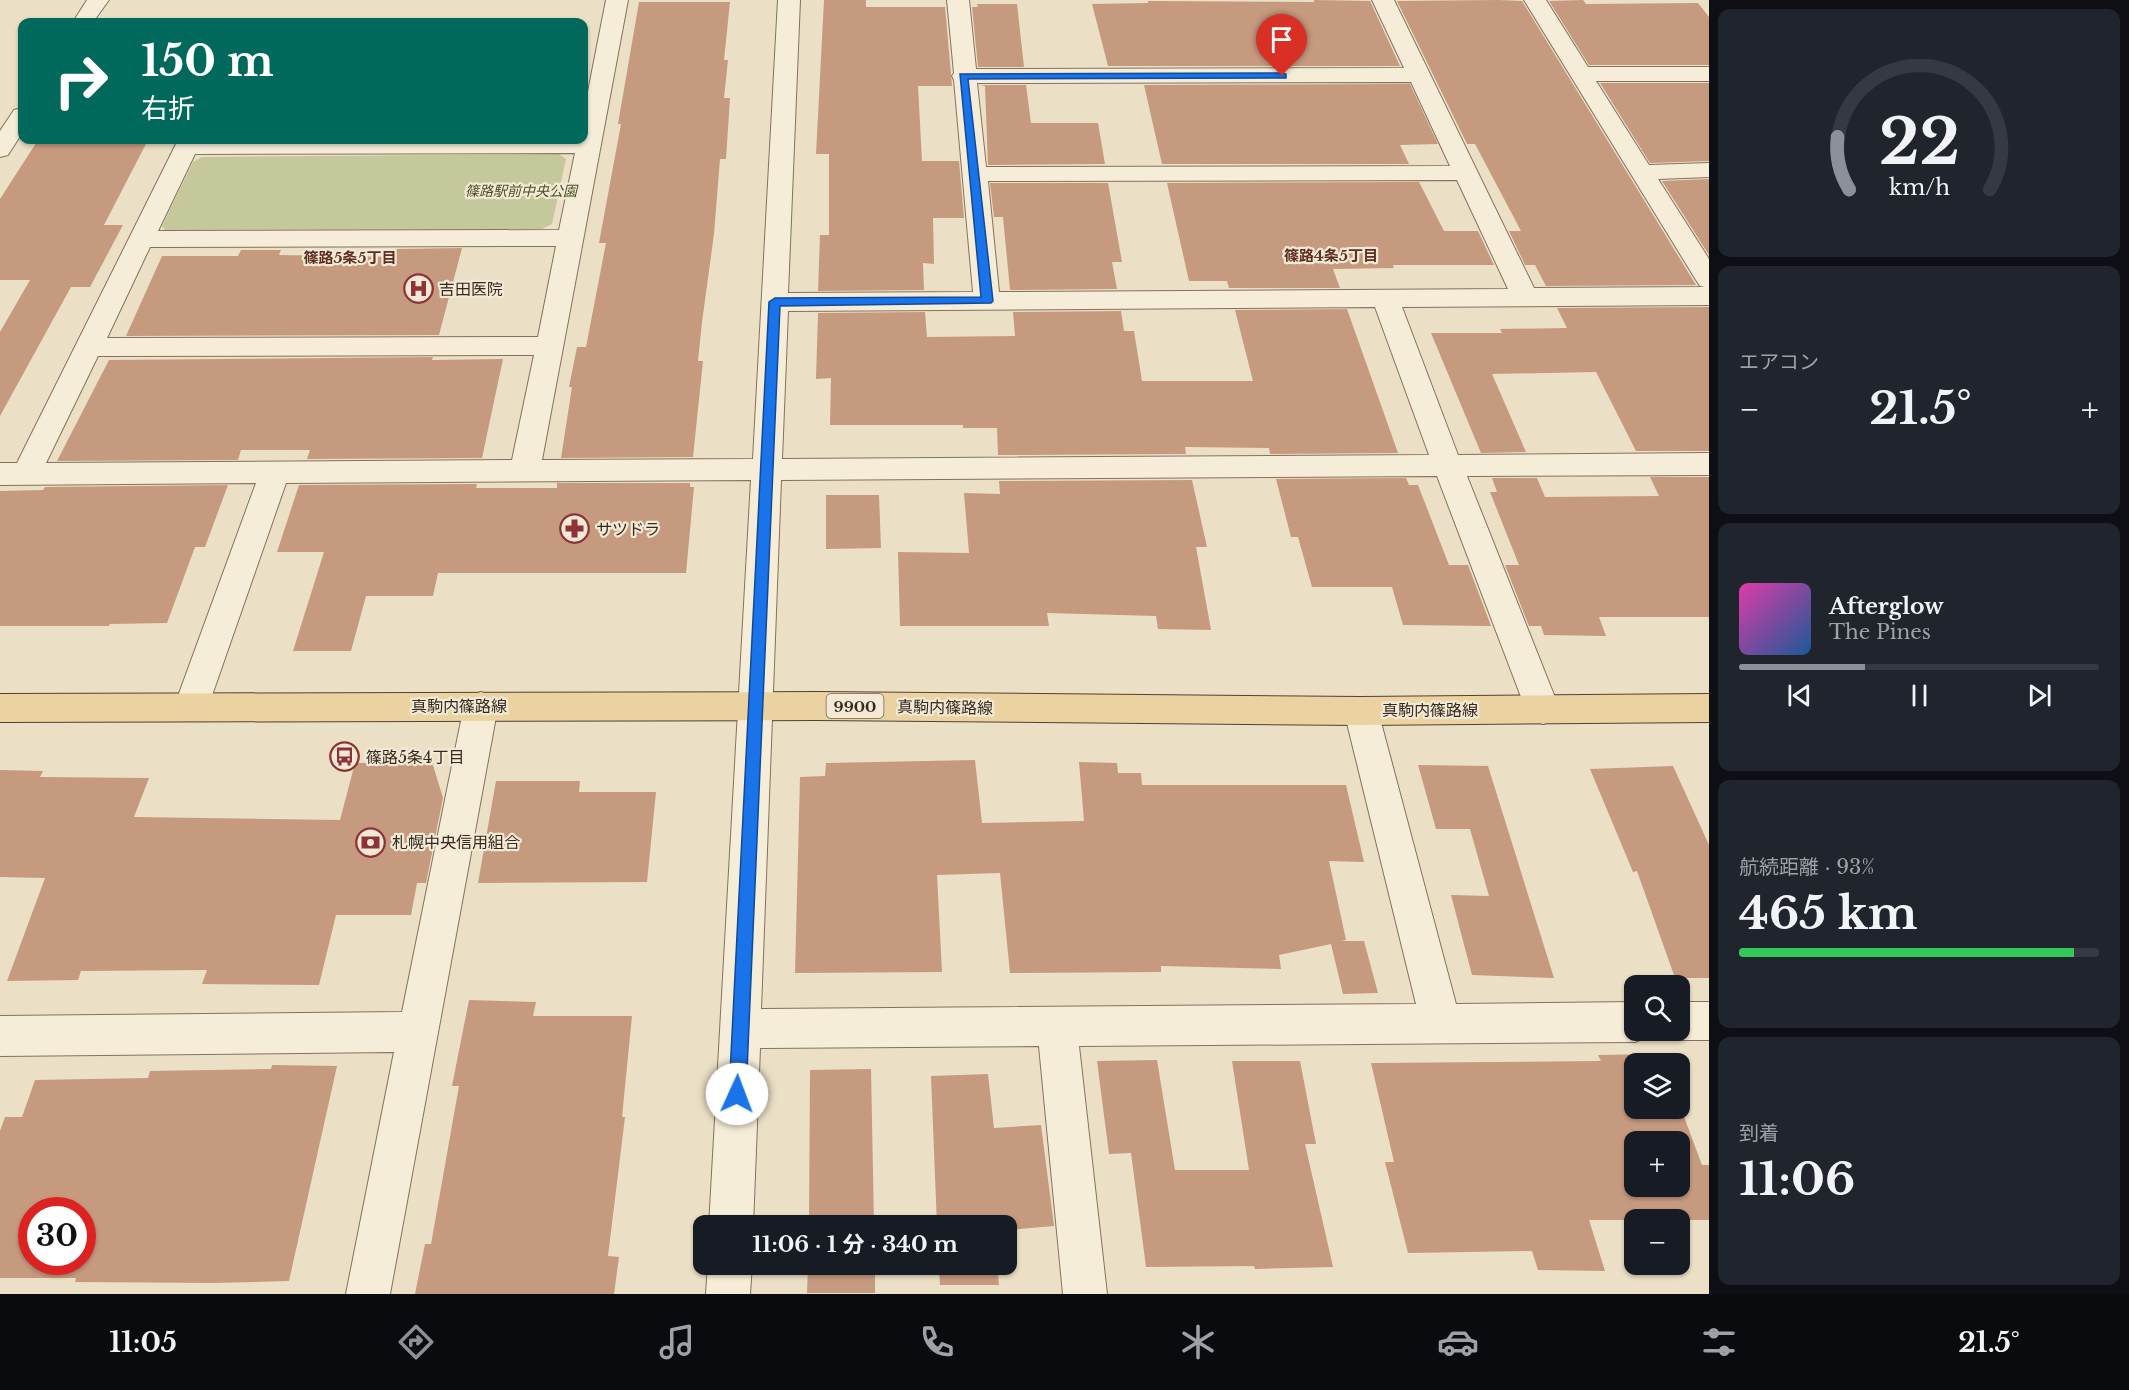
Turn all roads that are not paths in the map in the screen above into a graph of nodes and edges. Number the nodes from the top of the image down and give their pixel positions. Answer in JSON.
{"nodes":[{"id":1,"x":98,"y":0,"type":"edge"},
{"id":2,"x":617,"y":0,"type":"edge"},
{"id":3,"x":789,"y":0,"type":"edge"},
{"id":4,"x":957,"y":0,"type":"edge"},
{"id":5,"x":1383,"y":0,"type":"edge"},
{"id":6,"x":1535,"y":0,"type":"edge"},
{"id":7,"x":86,"y":18,"type":"edge"},
{"id":8,"x":594,"y":63,"type":"edge"},
{"id":9,"x":1581,"y":74,"type":"junction"},
{"id":10,"x":1709,"y":74,"type":"edge"},
{"id":11,"x":1419,"y":75,"type":"junction"},
{"id":12,"x":963,"y":76,"type":"junction"},
{"id":13,"x":18,"y":121,"type":"edge"},
{"id":14,"x":188,"y":144,"type":"edge"},
{"id":15,"x":322,"y":144,"type":"edge"},
{"id":16,"x":589,"y":146,"type":"junction"},
{"id":17,"x":0,"y":150,"type":"edge"},
{"id":18,"x":1709,"y":170,"type":"edge"},
{"id":19,"x":1642,"y":172,"type":"junction"},
{"id":20,"x":1466,"y":173,"type":"junction"},
{"id":21,"x":974,"y":174,"type":"junction"},
{"id":22,"x":571,"y":238,"type":"junction"},
{"id":23,"x":141,"y":239,"type":"junction"},
{"id":24,"x":1709,"y":280,"type":"edge"},
{"id":25,"x":1709,"y":296,"type":"edge"},
{"id":26,"x":1525,"y":297,"type":"junction"},
{"id":27,"x":1386,"y":298,"type":"junction"},
{"id":28,"x":987,"y":301,"type":"junction"},
{"id":29,"x":775,"y":302,"type":"junction"},
{"id":30,"x":550,"y":346,"type":"junction"},
{"id":31,"x":88,"y":347,"type":"junction"},
{"id":32,"x":1709,"y":464,"type":"edge"},
{"id":33,"x":1448,"y":467,"type":"junction"},
{"id":34,"x":767,"y":470,"type":"junction"},
{"id":35,"x":525,"y":471,"type":"junction"},
{"id":36,"x":275,"y":472,"type":"junction"},
{"id":37,"x":13,"y":474,"type":"edge"},
{"id":38,"x":481,"y":706,"type":"junction"},
{"id":39,"x":755,"y":706,"type":"junction"},
{"id":40,"x":191,"y":707,"type":"junction"},
{"id":41,"x":0,"y":708,"type":"edge"},
{"id":42,"x":1709,"y":708,"type":"edge"},
{"id":43,"x":1543,"y":710,"type":"junction"},
{"id":44,"x":1361,"y":711,"type":"junction"},
{"id":45,"x":1690,"y":1021,"type":"edge"},
{"id":46,"x":1709,"y":1021,"type":"edge"},
{"id":47,"x":1624,"y":1022,"type":"edge"},
{"id":48,"x":1441,"y":1023,"type":"junction"},
{"id":49,"x":1058,"y":1026,"type":"junction"},
{"id":50,"x":740,"y":1029,"type":"junction"},
{"id":51,"x":419,"y":1032,"type":"junction"},
{"id":52,"x":0,"y":1036,"type":"edge"},
{"id":53,"x":732,"y":1215,"type":"edge"},
{"id":54,"x":729,"y":1275,"type":"edge"},
{"id":55,"x":368,"y":1294,"type":"edge"},
{"id":56,"x":728,"y":1294,"type":"edge"},
{"id":57,"x":1085,"y":1294,"type":"edge"}],
"edges":[{"from":1,"to":7,"type":"street"},
{"from":2,"to":8,"type":"street"},
{"from":3,"to":29,"type":"street"},
{"from":4,"to":12,"type":"street"},
{"from":5,"to":11,"type":"street"},
{"from":6,"to":9,"type":"street"},
{"from":8,"to":16,"type":"street"},
{"from":9,"to":10,"type":"street"},
{"from":9,"to":19,"type":"street"},
{"from":11,"to":12,"type":"street"},
{"from":11,"to":20,"type":"street"},
{"from":12,"to":21,"type":"street"},
{"from":13,"to":17,"type":"street"},
{"from":14,"to":23,"type":"street"},
{"from":15,"to":16,"type":"street"},
{"from":16,"to":22,"type":"street"},
{"from":18,"to":19,"type":"street"},
{"from":19,"to":24,"type":"street"},
{"from":20,"to":21,"type":"street"},
{"from":20,"to":26,"type":"street"},
{"from":21,"to":28,"type":"street"},
{"from":22,"to":23,"type":"street"},
{"from":22,"to":30,"type":"street"},
{"from":23,"to":31,"type":"street"},
{"from":25,"to":26,"type":"street"},
{"from":26,"to":27,"type":"street"},
{"from":27,"to":28,"type":"street"},
{"from":27,"to":33,"type":"street"},
{"from":28,"to":29,"type":"street"},
{"from":29,"to":34,"type":"street"},
{"from":30,"to":31,"type":"street"},
{"from":30,"to":35,"type":"street"},
{"from":31,"to":37,"type":"street"},
{"from":32,"to":33,"type":"street"},
{"from":33,"to":34,"type":"street"},
{"from":33,"to":43,"type":"street"},
{"from":34,"to":35,"type":"street"},
{"from":34,"to":39,"type":"street"},
{"from":35,"to":36,"type":"street"},
{"from":36,"to":37,"type":"street"},
{"from":36,"to":40,"type":"street"},
{"from":38,"to":39,"type":"main road","name":"真駒内篠路線","number":"9900"},
{"from":38,"to":40,"type":"main road","name":"真駒内篠路線","number":"9900"},
{"from":38,"to":51,"type":"street"},
{"from":39,"to":44,"type":"main road","name":"真駒内篠路線","number":"9900"},
{"from":39,"to":50,"type":"street"},
{"from":40,"to":41,"type":"main road","name":"真駒内篠路線","number":"9900"},
{"from":42,"to":43,"type":"main road","name":"真駒内篠路線","number":"9900"},
{"from":43,"to":44,"type":"main road","name":"真駒内篠路線","number":"9900"},
{"from":44,"to":48,"type":"street"},
{"from":45,"to":46,"type":"street"},
{"from":47,"to":48,"type":"street"},
{"from":48,"to":49,"type":"street"},
{"from":49,"to":50,"type":"street"},
{"from":49,"to":57,"type":"street"},
{"from":50,"to":53,"type":"street"},
{"from":51,"to":52,"type":"street"},
{"from":51,"to":55,"type":"street"},
{"from":54,"to":56,"type":"street"}]}
